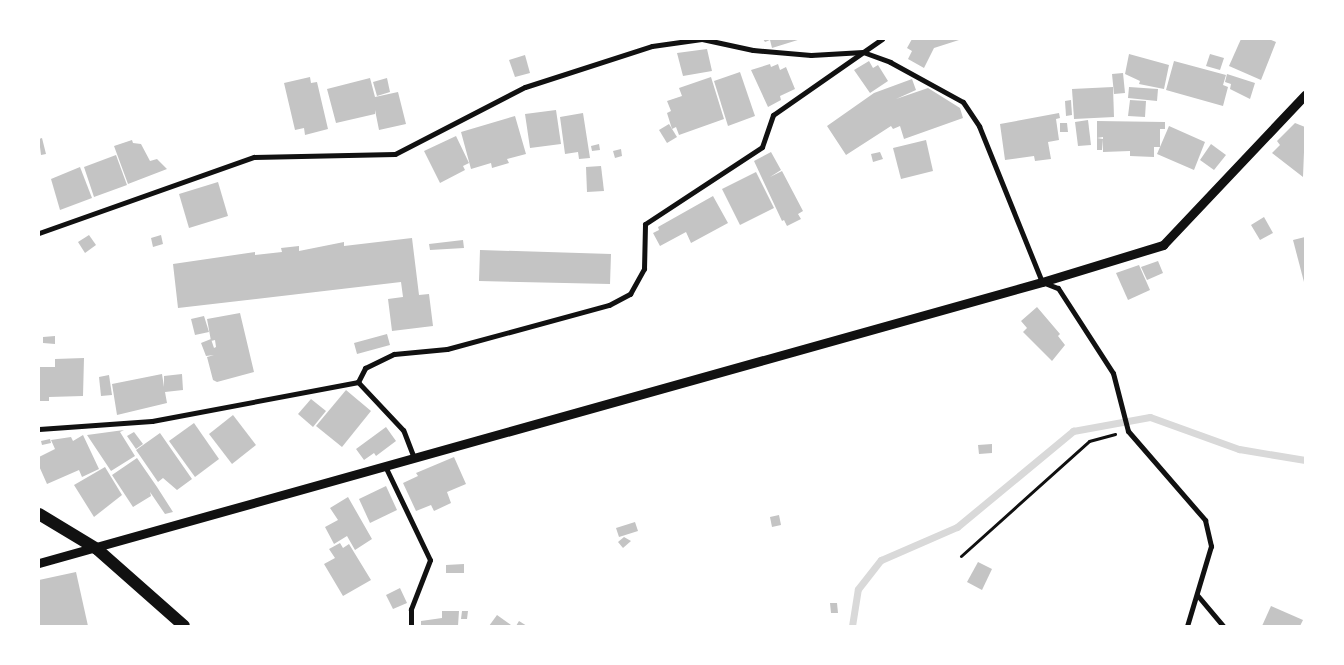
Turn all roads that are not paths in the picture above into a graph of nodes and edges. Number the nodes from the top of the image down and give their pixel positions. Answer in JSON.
{"nodes":[{"id":1,"x":882,"y":39,"type":"edge"},
{"id":2,"x":863,"y":52,"type":"junction"},
{"id":3,"x":1305,"y":95,"type":"edge"},
{"id":4,"x":39,"y":233,"type":"edge"},
{"id":5,"x":1042,"y":282,"type":"junction"},
{"id":6,"x":358,"y":382,"type":"junction"},
{"id":7,"x":39,"y":429,"type":"edge"},
{"id":8,"x":414,"y":458,"type":"junction"},
{"id":9,"x":385,"y":466,"type":"junction"},
{"id":10,"x":39,"y":514,"type":"edge"},
{"id":11,"x":97,"y":549,"type":"junction"},
{"id":12,"x":39,"y":563,"type":"edge"},
{"id":13,"x":1198,"y":596,"type":"junction"},
{"id":14,"x":184,"y":626,"type":"edge"},
{"id":15,"x":411,"y":626,"type":"edge"},
{"id":16,"x":1187,"y":626,"type":"edge"},
{"id":17,"x":1223,"y":626,"type":"edge"}],
"edges":[{"from":1,"to":2,"type":"street"},
{"from":2,"to":4,"type":"street"},
{"from":2,"to":5,"type":"street"},
{"from":2,"to":6,"type":"street"},
{"from":3,"to":5,"type":"street"},
{"from":5,"to":8,"type":"street"},
{"from":5,"to":13,"type":"street"},
{"from":6,"to":7,"type":"street"},
{"from":6,"to":8,"type":"street"},
{"from":8,"to":9,"type":"street"},
{"from":9,"to":11,"type":"street"},
{"from":9,"to":15,"type":"street"},
{"from":10,"to":11,"type":"main road"},
{"from":11,"to":12,"type":"street"},
{"from":11,"to":14,"type":"main road"},
{"from":13,"to":16,"type":"street"},
{"from":13,"to":17,"type":"street"}]}
